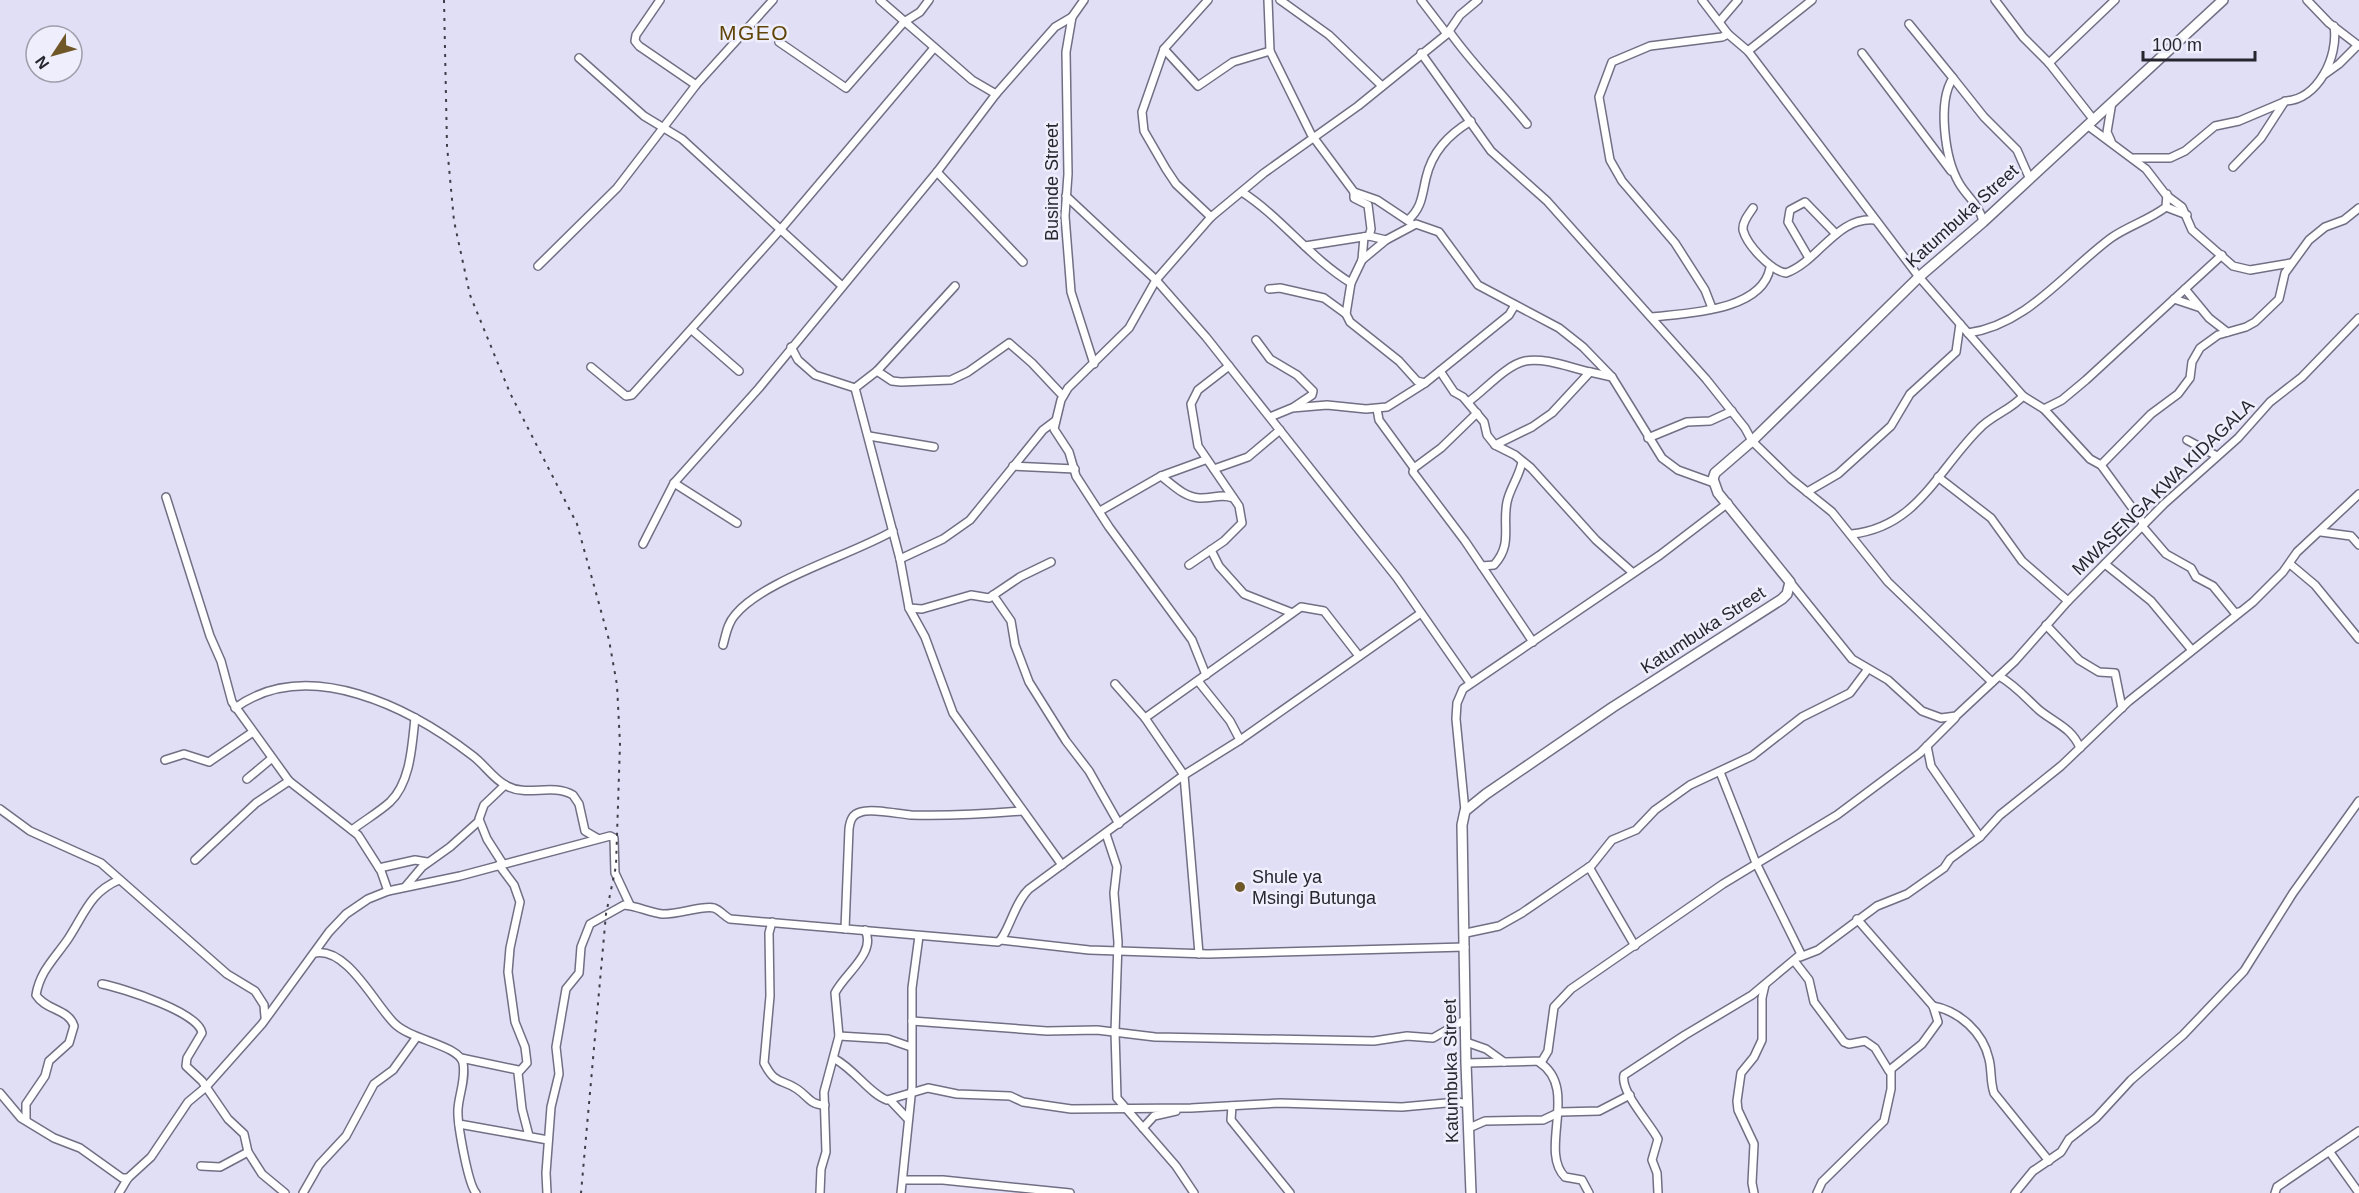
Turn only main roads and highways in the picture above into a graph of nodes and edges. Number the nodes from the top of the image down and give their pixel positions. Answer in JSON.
{"nodes":[{"id":1,"x":2223,"y":0,"type":"edge"},
{"id":2,"x":1471,"y":1193,"type":"edge"}],
"edges":[{"from":1,"to":2,"type":"main road","name":"Katumbuka Street"}]}
